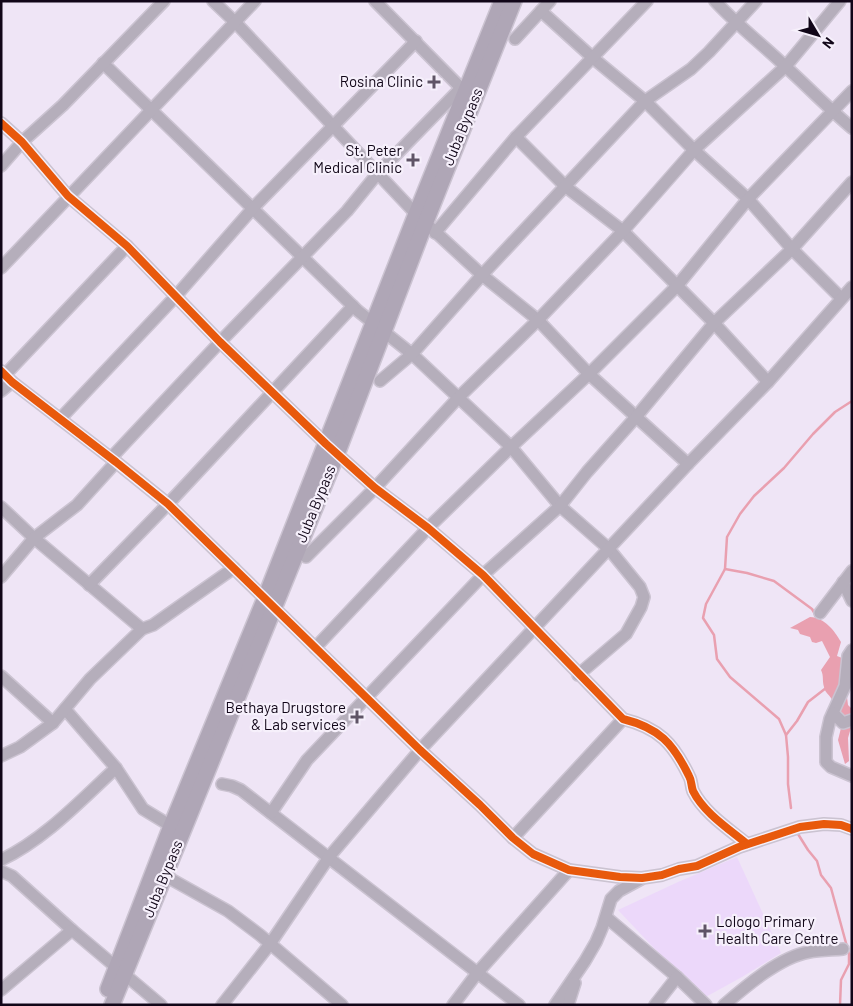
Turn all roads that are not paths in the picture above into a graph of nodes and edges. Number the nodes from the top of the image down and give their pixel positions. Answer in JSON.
{"nodes":[{"id":1,"x":164,"y":1,"type":"edge"},
{"id":2,"x":213,"y":1,"type":"edge"},
{"id":3,"x":255,"y":1,"type":"edge"},
{"id":4,"x":375,"y":1,"type":"edge"},
{"id":5,"x":502,"y":1,"type":"edge"},
{"id":6,"x":514,"y":1,"type":"edge"},
{"id":7,"x":550,"y":1,"type":"edge"},
{"id":8,"x":647,"y":1,"type":"edge"},
{"id":9,"x":714,"y":1,"type":"edge"},
{"id":10,"x":756,"y":1,"type":"edge"},
{"id":11,"x":840,"y":1,"type":"edge"},
{"id":12,"x":541,"y":11,"type":"junction"},
{"id":13,"x":235,"y":22,"type":"junction"},
{"id":14,"x":735,"y":23,"type":"junction"},
{"id":15,"x":515,"y":39,"type":"dead end"},
{"id":16,"x":416,"y":41,"type":"junction"},
{"id":17,"x":592,"y":58,"type":"junction"},
{"id":18,"x":103,"y":63,"type":"junction"},
{"id":19,"x":786,"y":66,"type":"junction"},
{"id":20,"x":464,"y":89,"type":"junction"},
{"id":21,"x":852,"y":91,"type":"edge"},
{"id":22,"x":645,"y":101,"type":"junction"},
{"id":23,"x":151,"y":110,"type":"junction"},
{"id":24,"x":831,"y":111,"type":"junction"},
{"id":25,"x":1,"y":123,"type":"edge"},
{"id":26,"x":333,"y":126,"type":"junction"},
{"id":27,"x":852,"y":128,"type":"edge"},
{"id":28,"x":516,"y":137,"type":"junction"},
{"id":29,"x":22,"y":142,"type":"junction"},
{"id":30,"x":694,"y":150,"type":"junction"},
{"id":31,"x":1,"y":166,"type":"edge"},
{"id":32,"x":378,"y":173,"type":"junction"},
{"id":33,"x":852,"y":182,"type":"edge"},
{"id":34,"x":566,"y":187,"type":"junction"},
{"id":35,"x":68,"y":196,"type":"junction"},
{"id":36,"x":748,"y":199,"type":"junction"},
{"id":37,"x":253,"y":208,"type":"junction"},
{"id":38,"x":425,"y":224,"type":"junction"},
{"id":39,"x":623,"y":231,"type":"junction"},
{"id":40,"x":127,"y":246,"type":"junction"},
{"id":41,"x":792,"y":250,"type":"junction"},
{"id":42,"x":303,"y":258,"type":"junction"},
{"id":43,"x":1,"y":268,"type":"edge"},
{"id":44,"x":482,"y":275,"type":"junction"},
{"id":45,"x":677,"y":286,"type":"junction"},
{"id":46,"x":852,"y":287,"type":"edge"},
{"id":47,"x":176,"y":296,"type":"junction"},
{"id":48,"x":841,"y":298,"type":"junction"},
{"id":49,"x":353,"y":306,"type":"junction"},
{"id":50,"x":538,"y":320,"type":"junction"},
{"id":51,"x":714,"y":324,"type":"junction"},
{"id":52,"x":378,"y":328,"type":"junction"},
{"id":53,"x":220,"y":342,"type":"junction"},
{"id":54,"x":412,"y":354,"type":"junction"},
{"id":55,"x":589,"y":374,"type":"junction"},
{"id":56,"x":6,"y":376,"type":"edge"},
{"id":57,"x":380,"y":381,"type":"dead end"},
{"id":58,"x":768,"y":382,"type":"junction"},
{"id":59,"x":1,"y":391,"type":"edge"},
{"id":60,"x":273,"y":392,"type":"junction"},
{"id":61,"x":458,"y":398,"type":"junction"},
{"id":62,"x":636,"y":417,"type":"junction"},
{"id":63,"x":60,"y":419,"type":"junction"},
{"id":64,"x":511,"y":447,"type":"junction"},
{"id":65,"x":332,"y":449,"type":"junction"},
{"id":66,"x":113,"y":460,"type":"junction"},
{"id":67,"x":688,"y":464,"type":"junction"},
{"id":68,"x":375,"y":488,"type":"junction"},
{"id":69,"x":168,"y":504,"type":"junction"},
{"id":70,"x":560,"y":506,"type":"junction"},
{"id":71,"x":1,"y":507,"type":"edge"},
{"id":72,"x":428,"y":528,"type":"junction"},
{"id":73,"x":34,"y":538,"type":"junction"},
{"id":74,"x":609,"y":549,"type":"junction"},
{"id":75,"x":306,"y":557,"type":"dead end"},
{"id":76,"x":234,"y":568,"type":"junction"},
{"id":77,"x":852,"y":571,"type":"edge"},
{"id":78,"x":483,"y":575,"type":"junction"},
{"id":79,"x":1,"y":577,"type":"edge"},
{"id":80,"x":843,"y":582,"type":"junction"},
{"id":81,"x":89,"y":585,"type":"junction"},
{"id":82,"x":852,"y":600,"type":"edge"},
{"id":83,"x":270,"y":603,"type":"junction"},
{"id":84,"x":820,"y":613,"type":"dead end"},
{"id":85,"x":535,"y":629,"type":"junction"},
{"id":86,"x":142,"y":630,"type":"junction"},
{"id":87,"x":315,"y":648,"type":"junction"},
{"id":88,"x":852,"y":650,"type":"edge"},
{"id":89,"x":578,"y":675,"type":"junction"},
{"id":90,"x":1,"y":676,"type":"edge"},
{"id":91,"x":366,"y":697,"type":"junction"},
{"id":92,"x":65,"y":709,"type":"junction"},
{"id":93,"x":833,"y":714,"type":"junction"},
{"id":94,"x":623,"y":719,"type":"junction"},
{"id":95,"x":852,"y":720,"type":"edge"},
{"id":96,"x":53,"y":723,"type":"junction"},
{"id":97,"x":420,"y":750,"type":"junction"},
{"id":98,"x":1,"y":756,"type":"edge"},
{"id":99,"x":116,"y":768,"type":"junction"},
{"id":100,"x":852,"y":776,"type":"edge"},
{"id":101,"x":222,"y":784,"type":"dead end"},
{"id":102,"x":272,"y":813,"type":"junction"},
{"id":103,"x":170,"y":826,"type":"junction"},
{"id":104,"x":852,"y":829,"type":"edge"},
{"id":105,"x":513,"y":838,"type":"junction"},
{"id":106,"x":747,"y":844,"type":"junction"},
{"id":107,"x":329,"y":857,"type":"junction"},
{"id":108,"x":1,"y":860,"type":"edge"},
{"id":109,"x":569,"y":870,"type":"junction"},
{"id":110,"x":1,"y":871,"type":"edge"},
{"id":111,"x":159,"y":873,"type":"junction"},
{"id":112,"x":642,"y":878,"type":"junction"},
{"id":113,"x":606,"y":917,"type":"junction"},
{"id":114,"x":72,"y":930,"type":"junction"},
{"id":115,"x":270,"y":944,"type":"junction"},
{"id":116,"x":843,"y":949,"type":"dead end"},
{"id":117,"x":121,"y":970,"type":"junction"},
{"id":118,"x":478,"y":972,"type":"junction"},
{"id":119,"x":578,"y":972,"type":"junction"},
{"id":120,"x":677,"y":977,"type":"junction"},
{"id":121,"x":1,"y":990,"type":"edge"},
{"id":122,"x":103,"y":1005,"type":"edge"},
{"id":123,"x":112,"y":1005,"type":"edge"},
{"id":124,"x":161,"y":1005,"type":"edge"},
{"id":125,"x":222,"y":1005,"type":"edge"},
{"id":126,"x":342,"y":1005,"type":"edge"},
{"id":127,"x":453,"y":1005,"type":"edge"},
{"id":128,"x":519,"y":1005,"type":"edge"},
{"id":129,"x":555,"y":1005,"type":"edge"},
{"id":130,"x":568,"y":1005,"type":"edge"},
{"id":131,"x":655,"y":1005,"type":"edge"},
{"id":132,"x":706,"y":1005,"type":"edge"},
{"id":133,"x":724,"y":1005,"type":"edge"}],
"edges":[{"from":1,"to":18,"type":"street"},
{"from":2,"to":13,"type":"street"},
{"from":3,"to":13,"type":"street"},
{"from":4,"to":16,"type":"street"},
{"from":5,"to":20,"type":"main road","name":"Juba Bypass"},
{"from":6,"to":38,"type":"main road","name":"Juba Bypass"},
{"from":7,"to":12,"type":"street"},
{"from":8,"to":17,"type":"street"},
{"from":9,"to":14,"type":"street"},
{"from":10,"to":14,"type":"street"},
{"from":11,"to":19,"type":"street"},
{"from":12,"to":15,"type":"street"},
{"from":12,"to":17,"type":"street"},
{"from":13,"to":23,"type":"street"},
{"from":13,"to":26,"type":"street"},
{"from":14,"to":19,"type":"street"},
{"from":14,"to":22,"type":"street"},
{"from":16,"to":20,"type":"street"},
{"from":16,"to":26,"type":"street"},
{"from":17,"to":22,"type":"street"},
{"from":17,"to":28,"type":"street"},
{"from":18,"to":23,"type":"street"},
{"from":18,"to":29,"type":"street"},
{"from":19,"to":24,"type":"street"},
{"from":19,"to":30,"type":"street"},
{"from":20,"to":32,"type":"street"},
{"from":20,"to":38,"type":"main road","name":"Juba Bypass"},
{"from":21,"to":24,"type":"street"},
{"from":22,"to":30,"type":"street"},
{"from":22,"to":34,"type":"street"},
{"from":23,"to":35,"type":"street"},
{"from":23,"to":37,"type":"street"},
{"from":24,"to":27,"type":"street"},
{"from":24,"to":36,"type":"street"},
{"from":25,"to":29,"type":"street"},
{"from":26,"to":32,"type":"street"},
{"from":26,"to":37,"type":"street"},
{"from":28,"to":34,"type":"street"},
{"from":28,"to":38,"type":"street"},
{"from":29,"to":31,"type":"street"},
{"from":29,"to":35,"type":"street"},
{"from":30,"to":36,"type":"street"},
{"from":30,"to":39,"type":"street"},
{"from":32,"to":38,"type":"street"},
{"from":32,"to":42,"type":"street"},
{"from":33,"to":41,"type":"street"},
{"from":34,"to":39,"type":"street"},
{"from":34,"to":44,"type":"street"},
{"from":35,"to":40,"type":"street"},
{"from":35,"to":43,"type":"street"},
{"from":36,"to":41,"type":"street"},
{"from":36,"to":45,"type":"street"},
{"from":37,"to":42,"type":"street"},
{"from":37,"to":47,"type":"street"},
{"from":38,"to":44,"type":"street"},
{"from":38,"to":52,"type":"main road","name":"Juba Bypass"},
{"from":39,"to":45,"type":"street"},
{"from":39,"to":50,"type":"street"},
{"from":40,"to":47,"type":"street"},
{"from":40,"to":56,"type":"street"},
{"from":41,"to":48,"type":"street"},
{"from":41,"to":51,"type":"street"},
{"from":42,"to":49,"type":"street"},
{"from":42,"to":53,"type":"street"},
{"from":44,"to":50,"type":"street"},
{"from":44,"to":54,"type":"street"},
{"from":45,"to":51,"type":"street"},
{"from":45,"to":55,"type":"street"},
{"from":46,"to":48,"type":"street"},
{"from":47,"to":53,"type":"street"},
{"from":47,"to":63,"type":"street"},
{"from":48,"to":58,"type":"street"},
{"from":49,"to":52,"type":"street"},
{"from":49,"to":60,"type":"street"},
{"from":50,"to":55,"type":"street"},
{"from":50,"to":61,"type":"street"},
{"from":51,"to":58,"type":"street"},
{"from":51,"to":62,"type":"street"},
{"from":52,"to":54,"type":"street"},
{"from":52,"to":65,"type":"main road","name":"Juba Bypass"},
{"from":53,"to":60,"type":"street"},
{"from":53,"to":66,"type":"street"},
{"from":54,"to":57,"type":"street"},
{"from":54,"to":61,"type":"street"},
{"from":55,"to":62,"type":"street"},
{"from":55,"to":64,"type":"street"},
{"from":56,"to":59,"type":"street"},
{"from":56,"to":63,"type":"street"},
{"from":58,"to":67,"type":"street"},
{"from":60,"to":65,"type":"street"},
{"from":60,"to":69,"type":"street"},
{"from":61,"to":64,"type":"street"},
{"from":61,"to":68,"type":"street"},
{"from":62,"to":67,"type":"street"},
{"from":62,"to":70,"type":"street"},
{"from":63,"to":66,"type":"street"},
{"from":64,"to":70,"type":"street"},
{"from":64,"to":72,"type":"street"},
{"from":65,"to":68,"type":"street"},
{"from":65,"to":83,"type":"main road","name":"Juba Bypass"},
{"from":66,"to":69,"type":"street"},
{"from":66,"to":73,"type":"street"},
{"from":67,"to":74,"type":"street"},
{"from":68,"to":72,"type":"street"},
{"from":68,"to":75,"type":"street"},
{"from":69,"to":76,"type":"street"},
{"from":69,"to":81,"type":"street"},
{"from":70,"to":74,"type":"street"},
{"from":70,"to":78,"type":"street"},
{"from":71,"to":73,"type":"street"},
{"from":72,"to":78,"type":"street"},
{"from":72,"to":87,"type":"street"},
{"from":73,"to":79,"type":"street"},
{"from":73,"to":81,"type":"street"},
{"from":74,"to":85,"type":"street"},
{"from":74,"to":89,"type":"street"},
{"from":76,"to":83,"type":"street"},
{"from":76,"to":86,"type":"street"},
{"from":77,"to":80,"type":"street"},
{"from":78,"to":85,"type":"street"},
{"from":78,"to":91,"type":"street"},
{"from":80,"to":82,"type":"street"},
{"from":80,"to":84,"type":"street"},
{"from":81,"to":86,"type":"street"},
{"from":83,"to":87,"type":"street"},
{"from":83,"to":103,"type":"main road","name":"Juba Bypass"},
{"from":83,"to":111,"type":"main road","name":"Juba Bypass"},
{"from":85,"to":89,"type":"street"},
{"from":85,"to":97,"type":"street"},
{"from":86,"to":92,"type":"street"},
{"from":87,"to":91,"type":"street"},
{"from":88,"to":93,"type":"street"},
{"from":89,"to":94,"type":"street"},
{"from":90,"to":96,"type":"street"},
{"from":91,"to":97,"type":"street"},
{"from":91,"to":102,"type":"street"},
{"from":92,"to":96,"type":"street"},
{"from":92,"to":99,"type":"street"},
{"from":93,"to":95,"type":"street"},
{"from":93,"to":100,"type":"street"},
{"from":94,"to":105,"type":"street"},
{"from":94,"to":106,"type":"street"},
{"from":96,"to":98,"type":"street"},
{"from":97,"to":105,"type":"street"},
{"from":97,"to":107,"type":"street"},
{"from":99,"to":103,"type":"street"},
{"from":99,"to":108,"type":"street"},
{"from":101,"to":102,"type":"street"},
{"from":102,"to":107,"type":"street"},
{"from":103,"to":111,"type":"main road","name":"Juba Bypass"},
{"from":104,"to":106,"type":"street"},
{"from":105,"to":109,"type":"street"},
{"from":106,"to":112,"type":"street"},
{"from":107,"to":115,"type":"street"},
{"from":107,"to":118,"type":"street"},
{"from":109,"to":112,"type":"street"},
{"from":109,"to":118,"type":"street"},
{"from":110,"to":114,"type":"street"},
{"from":111,"to":115,"type":"street"},
{"from":111,"to":117,"type":"main road","name":"Juba Bypass"},
{"from":112,"to":113,"type":"street"},
{"from":113,"to":119,"type":"street"},
{"from":113,"to":120,"type":"street"},
{"from":114,"to":117,"type":"street"},
{"from":114,"to":121,"type":"street"},
{"from":115,"to":125,"type":"street"},
{"from":115,"to":126,"type":"street"},
{"from":116,"to":133,"type":"street"},
{"from":117,"to":122,"type":"main road","name":"Juba Bypass"},
{"from":117,"to":123,"type":"main road","name":"Juba Bypass"},
{"from":117,"to":124,"type":"street"},
{"from":118,"to":127,"type":"street"},
{"from":118,"to":128,"type":"street"},
{"from":119,"to":129,"type":"street"},
{"from":119,"to":130,"type":"street"},
{"from":120,"to":131,"type":"street"},
{"from":120,"to":132,"type":"street"}]}
